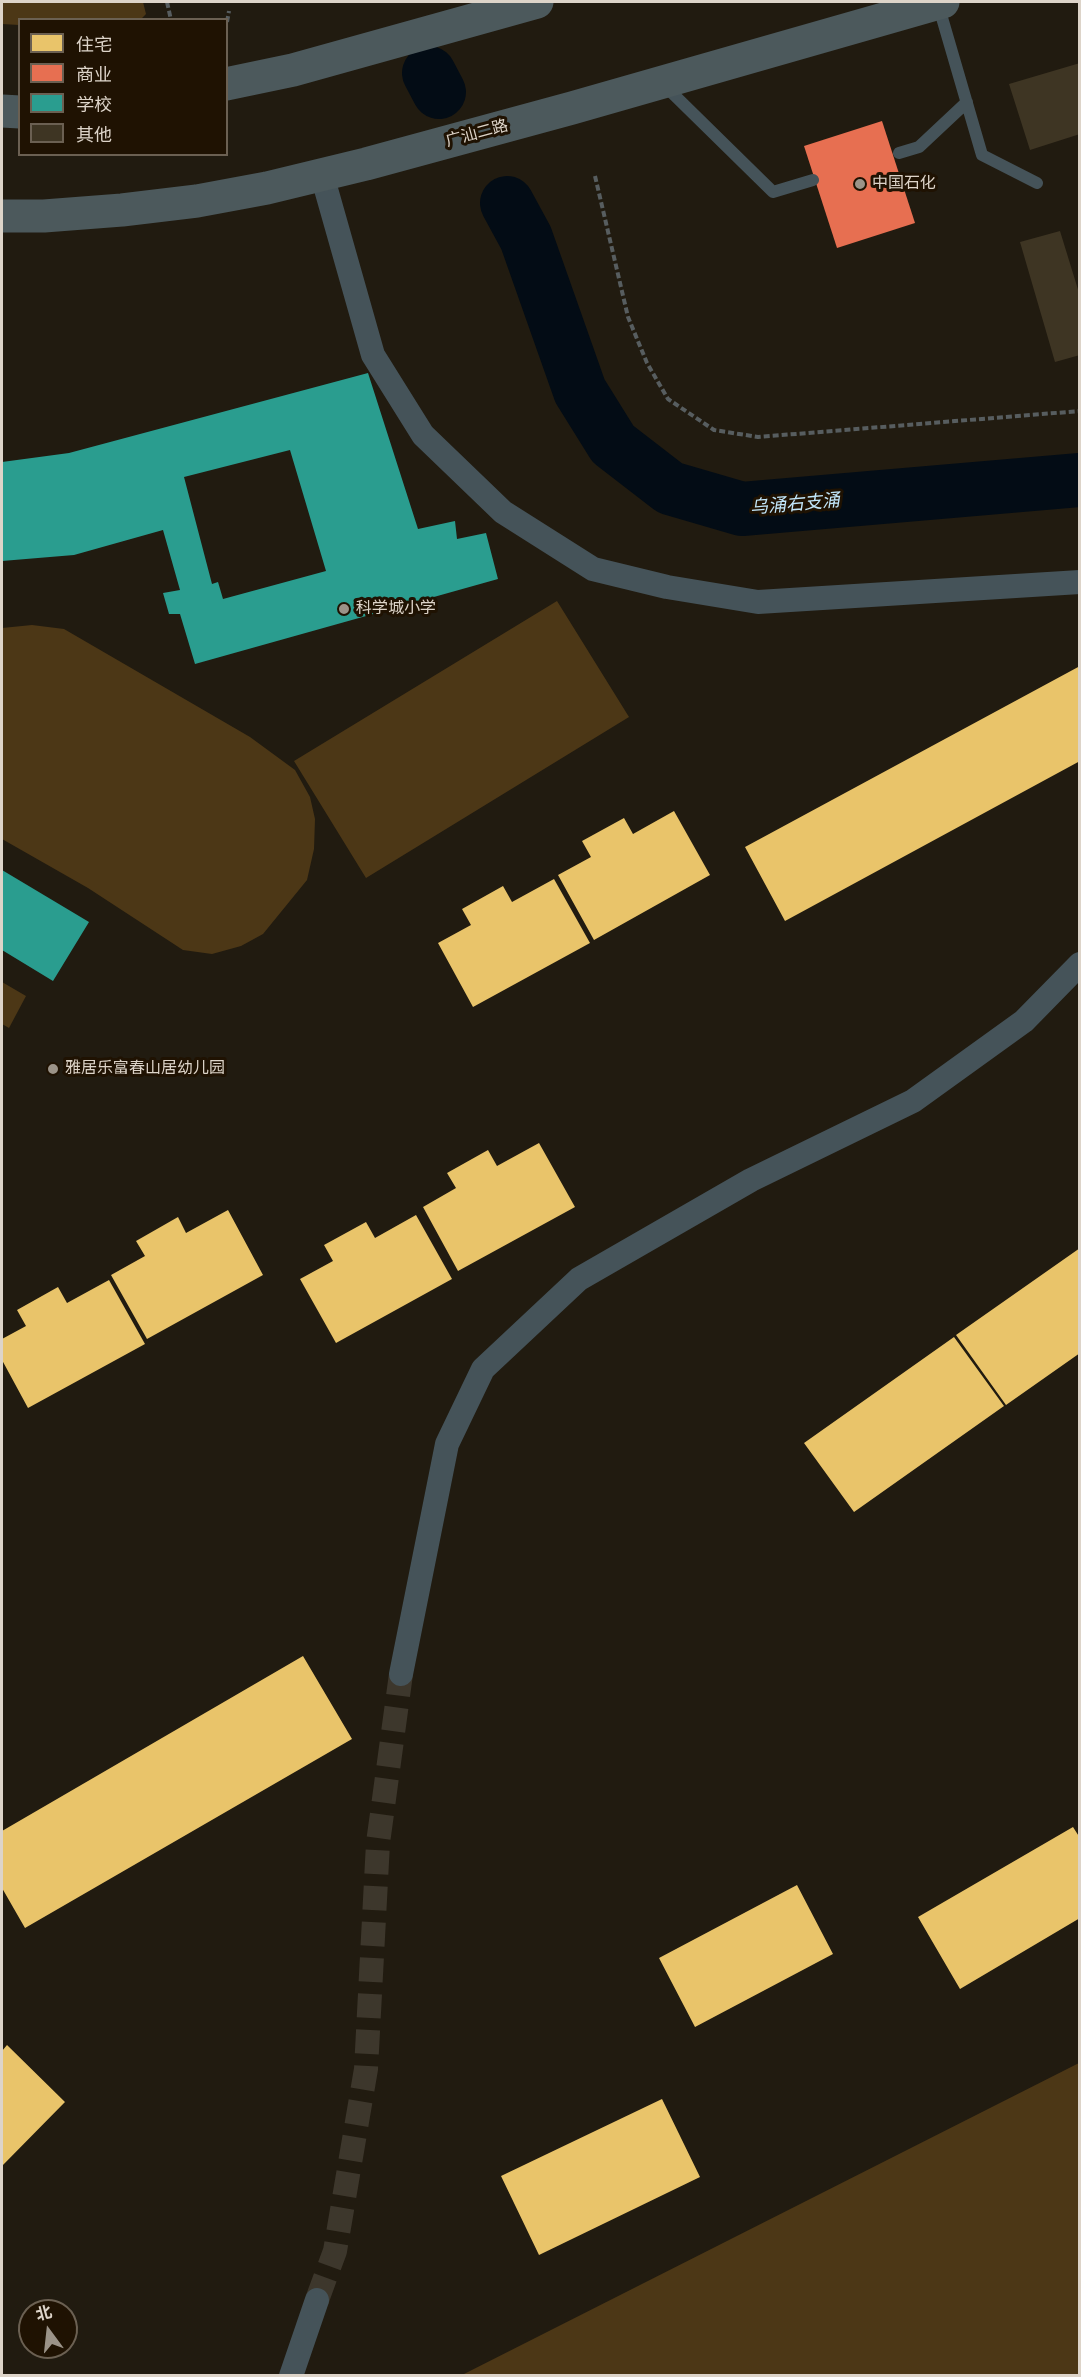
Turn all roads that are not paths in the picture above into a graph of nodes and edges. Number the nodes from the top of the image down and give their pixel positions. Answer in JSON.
{"nodes":[{"id":1,"x":941,"y":2,"type":"edge"},
{"id":2,"x":522,"y":6,"type":"edge"},
{"id":3,"x":661,"y":82,"type":"junction"},
{"id":4,"x":228,"y":84,"type":"edge"},
{"id":5,"x":967,"y":102,"type":"junction"},
{"id":6,"x":2,"y":111,"type":"edge"},
{"id":7,"x":18,"y":112,"type":"edge"},
{"id":8,"x":899,"y":153,"type":"dead end"},
{"id":9,"x":322,"y":175,"type":"junction"},
{"id":10,"x":813,"y":180,"type":"dead end"},
{"id":11,"x":1037,"y":183,"type":"dead end"},
{"id":12,"x":2,"y":216,"type":"edge"},
{"id":13,"x":1080,"y":582,"type":"edge"},
{"id":14,"x":1080,"y":964,"type":"edge"},
{"id":15,"x":401,"y":1674,"type":"tunnel mouth"},
{"id":16,"x":317,"y":2300,"type":"tunnel mouth"},
{"id":17,"x":291,"y":2376,"type":"edge"}],
"edges":[{"from":1,"to":3,"type":"highway","name":"广汕二路"},
{"from":1,"to":5,"type":"lane"},
{"from":2,"to":4,"type":"highway"},
{"from":3,"to":9,"type":"highway","name":"广汕二路"},
{"from":3,"to":10,"type":"lane"},
{"from":5,"to":8,"type":"lane"},
{"from":5,"to":11,"type":"lane"},
{"from":6,"to":7,"type":"highway"},
{"from":9,"to":12,"type":"highway","name":"广汕二路"},
{"from":9,"to":13,"type":"street"},
{"from":14,"to":15,"type":"street"},
{"from":16,"to":17,"type":"street"}]}
